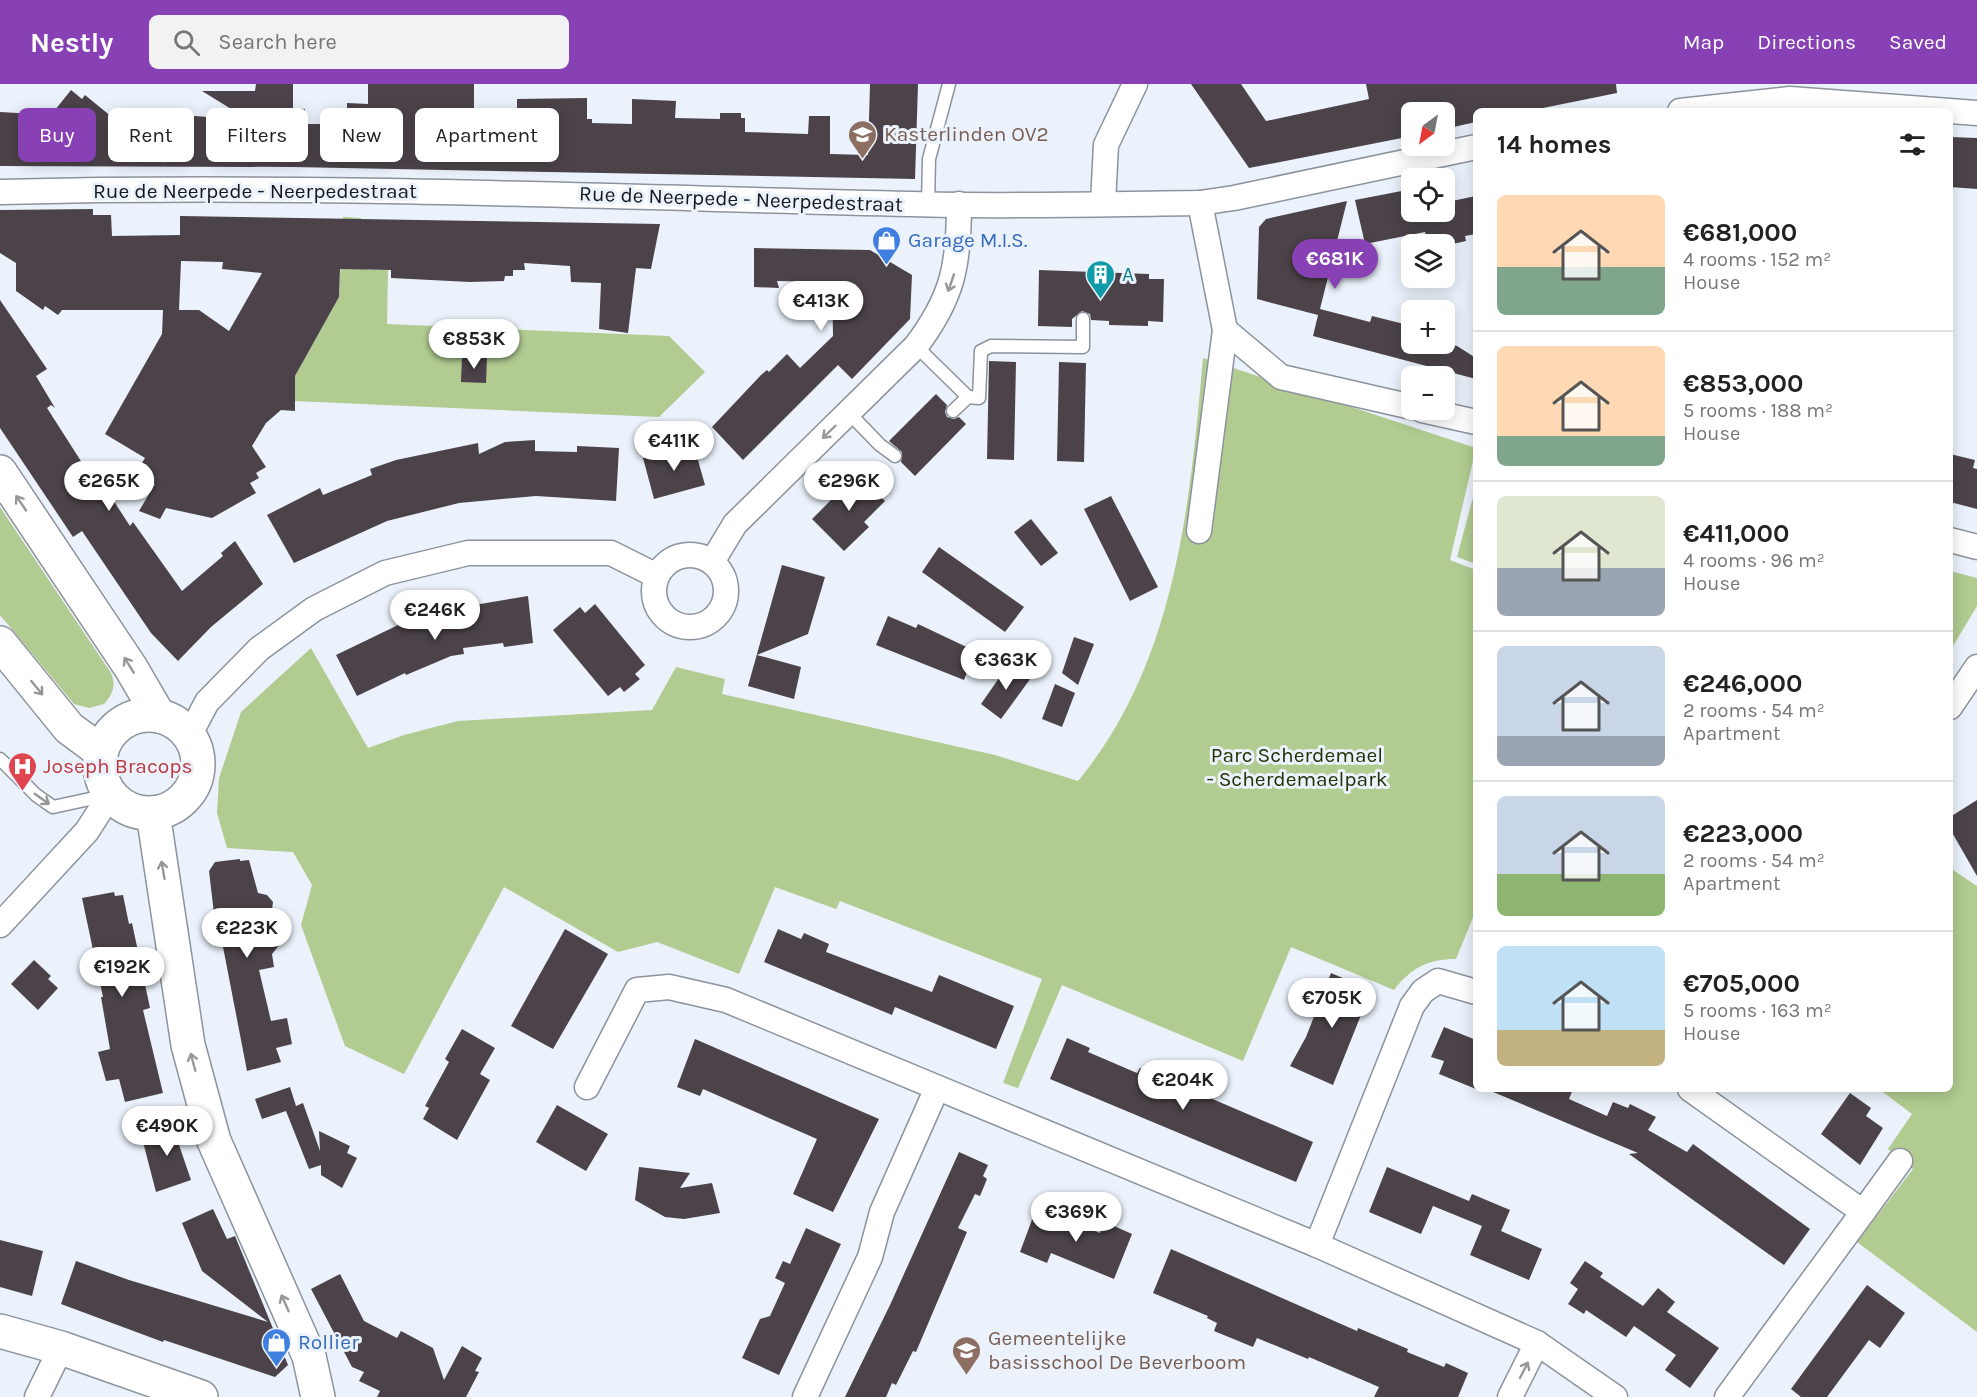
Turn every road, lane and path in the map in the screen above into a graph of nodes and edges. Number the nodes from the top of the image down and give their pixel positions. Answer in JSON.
{"nodes":[{"id":1,"x":949,"y":84,"type":"edge"},
{"id":2,"x":1136,"y":84,"type":"edge"},
{"id":3,"x":1788,"y":92,"type":"edge"},
{"id":4,"x":1697,"y":108,"type":"edge"},
{"id":5,"x":1939,"y":108,"type":"edge"},
{"id":6,"x":1953,"y":109,"type":"edge"},
{"id":7,"x":1977,"y":112,"type":"edge"},
{"id":8,"x":1473,"y":148,"type":"edge"},
{"id":9,"x":0,"y":192,"type":"edge"},
{"id":10,"x":1200,"y":203,"type":"junction"},
{"id":11,"x":928,"y":204,"type":"junction"},
{"id":12,"x":958,"y":204,"type":"junction"},
{"id":13,"x":1103,"y":204,"type":"junction"},
{"id":14,"x":1083,"y":320,"type":"dead end"},
{"id":15,"x":1225,"y":330,"type":"junction"},
{"id":16,"x":916,"y":346,"type":"junction"},
{"id":17,"x":968,"y":397,"type":"junction"},
{"id":18,"x":1401,"y":404,"type":"edge"},
{"id":19,"x":953,"y":411,"type":"dead end"},
{"id":20,"x":849,"y":413,"type":"junction"},
{"id":21,"x":1455,"y":417,"type":"edge"},
{"id":22,"x":1473,"y":421,"type":"edge"},
{"id":23,"x":895,"y":456,"type":"dead end"},
{"id":24,"x":0,"y":472,"type":"edge"},
{"id":25,"x":1199,"y":531,"type":"dead end"},
{"id":26,"x":1953,"y":541,"type":"edge"},
{"id":27,"x":1977,"y":547,"type":"edge"},
{"id":28,"x":712,"y":562,"type":"junction"},
{"id":29,"x":657,"y":576,"type":"junction"},
{"id":30,"x":0,"y":643,"type":"edge"},
{"id":31,"x":1977,"y":667,"type":"edge"},
{"id":32,"x":1953,"y":703,"type":"edge"},
{"id":33,"x":159,"y":716,"type":"junction"},
{"id":34,"x":189,"y":736,"type":"junction"},
{"id":35,"x":100,"y":752,"type":"junction"},
{"id":36,"x":0,"y":759,"type":"edge"},
{"id":37,"x":110,"y":795,"type":"junction"},
{"id":38,"x":153,"y":813,"type":"junction"},
{"id":39,"x":0,"y":925,"type":"edge"},
{"id":40,"x":1473,"y":991,"type":"edge"},
{"id":41,"x":587,"y":1087,"type":"dead end"},
{"id":42,"x":937,"y":1088,"type":"junction"},
{"id":43,"x":1694,"y":1092,"type":"edge"},
{"id":44,"x":1900,"y":1161,"type":"dead end"},
{"id":45,"x":1863,"y":1212,"type":"junction"},
{"id":46,"x":1317,"y":1245,"type":"junction"},
{"id":47,"x":0,"y":1331,"type":"edge"},
{"id":48,"x":1537,"y":1343,"type":"junction"},
{"id":49,"x":62,"y":1348,"type":"junction"},
{"id":50,"x":37,"y":1397,"type":"edge"},
{"id":51,"x":201,"y":1397,"type":"edge"},
{"id":52,"x":318,"y":1397,"type":"edge"},
{"id":53,"x":805,"y":1397,"type":"edge"},
{"id":54,"x":1510,"y":1397,"type":"edge"},
{"id":55,"x":1616,"y":1397,"type":"edge"},
{"id":56,"x":1727,"y":1397,"type":"edge"}],
"edges":[{"from":1,"to":11,"type":"lane"},
{"from":2,"to":13,"type":"street"},
{"from":3,"to":4,"type":"street"},
{"from":3,"to":5,"type":"street"},
{"from":6,"to":7,"type":"street"},
{"from":8,"to":10,"type":"street","name":"Rue de Neerpede - Neerpedestraat"},
{"from":9,"to":11,"type":"street","name":"Rue de Neerpede - Neerpedestraat"},
{"from":10,"to":13,"type":"street","name":"Rue de Neerpede - Neerpedestraat"},
{"from":10,"to":15,"type":"street"},
{"from":11,"to":12,"type":"street","name":"Rue de Neerpede - Neerpedestraat"},
{"from":12,"to":13,"type":"street","name":"Rue de Neerpede - Neerpedestraat"},
{"from":12,"to":16,"type":"street","one_way":true},
{"from":14,"to":17,"type":"lane"},
{"from":15,"to":18,"type":"street"},
{"from":15,"to":25,"type":"street"},
{"from":16,"to":17,"type":"lane"},
{"from":16,"to":20,"type":"street"},
{"from":17,"to":19,"type":"lane"},
{"from":20,"to":23,"type":"lane"},
{"from":20,"to":28,"type":"street","one_way":true},
{"from":21,"to":22,"type":"street"},
{"from":33,"to":24,"type":"street","one_way":true},
{"from":26,"to":27,"type":"street"},
{"from":28,"to":29,"type":"street"},
{"from":28,"to":29,"type":"street"},
{"from":29,"to":34,"type":"street"},
{"from":30,"to":35,"type":"street","one_way":true},
{"from":31,"to":32,"type":"street"},
{"from":33,"to":34,"type":"street"},
{"from":33,"to":35,"type":"street"},
{"from":34,"to":38,"type":"street"},
{"from":35,"to":37,"type":"street"},
{"from":36,"to":37,"type":"lane","one_way":true},
{"from":37,"to":38,"type":"street"},
{"from":37,"to":39,"type":"street"},
{"from":52,"to":38,"type":"street","one_way":true},
{"from":40,"to":46,"type":"street"},
{"from":41,"to":42,"type":"street"},
{"from":42,"to":46,"type":"street"},
{"from":42,"to":53,"type":"street"},
{"from":43,"to":45,"type":"street"},
{"from":44,"to":45,"type":"street"},
{"from":45,"to":56,"type":"street"},
{"from":46,"to":48,"type":"street"},
{"from":47,"to":49,"type":"street"},
{"from":54,"to":48,"type":"street","one_way":true},
{"from":48,"to":55,"type":"street"},
{"from":49,"to":50,"type":"street"},
{"from":49,"to":51,"type":"street"}]}
